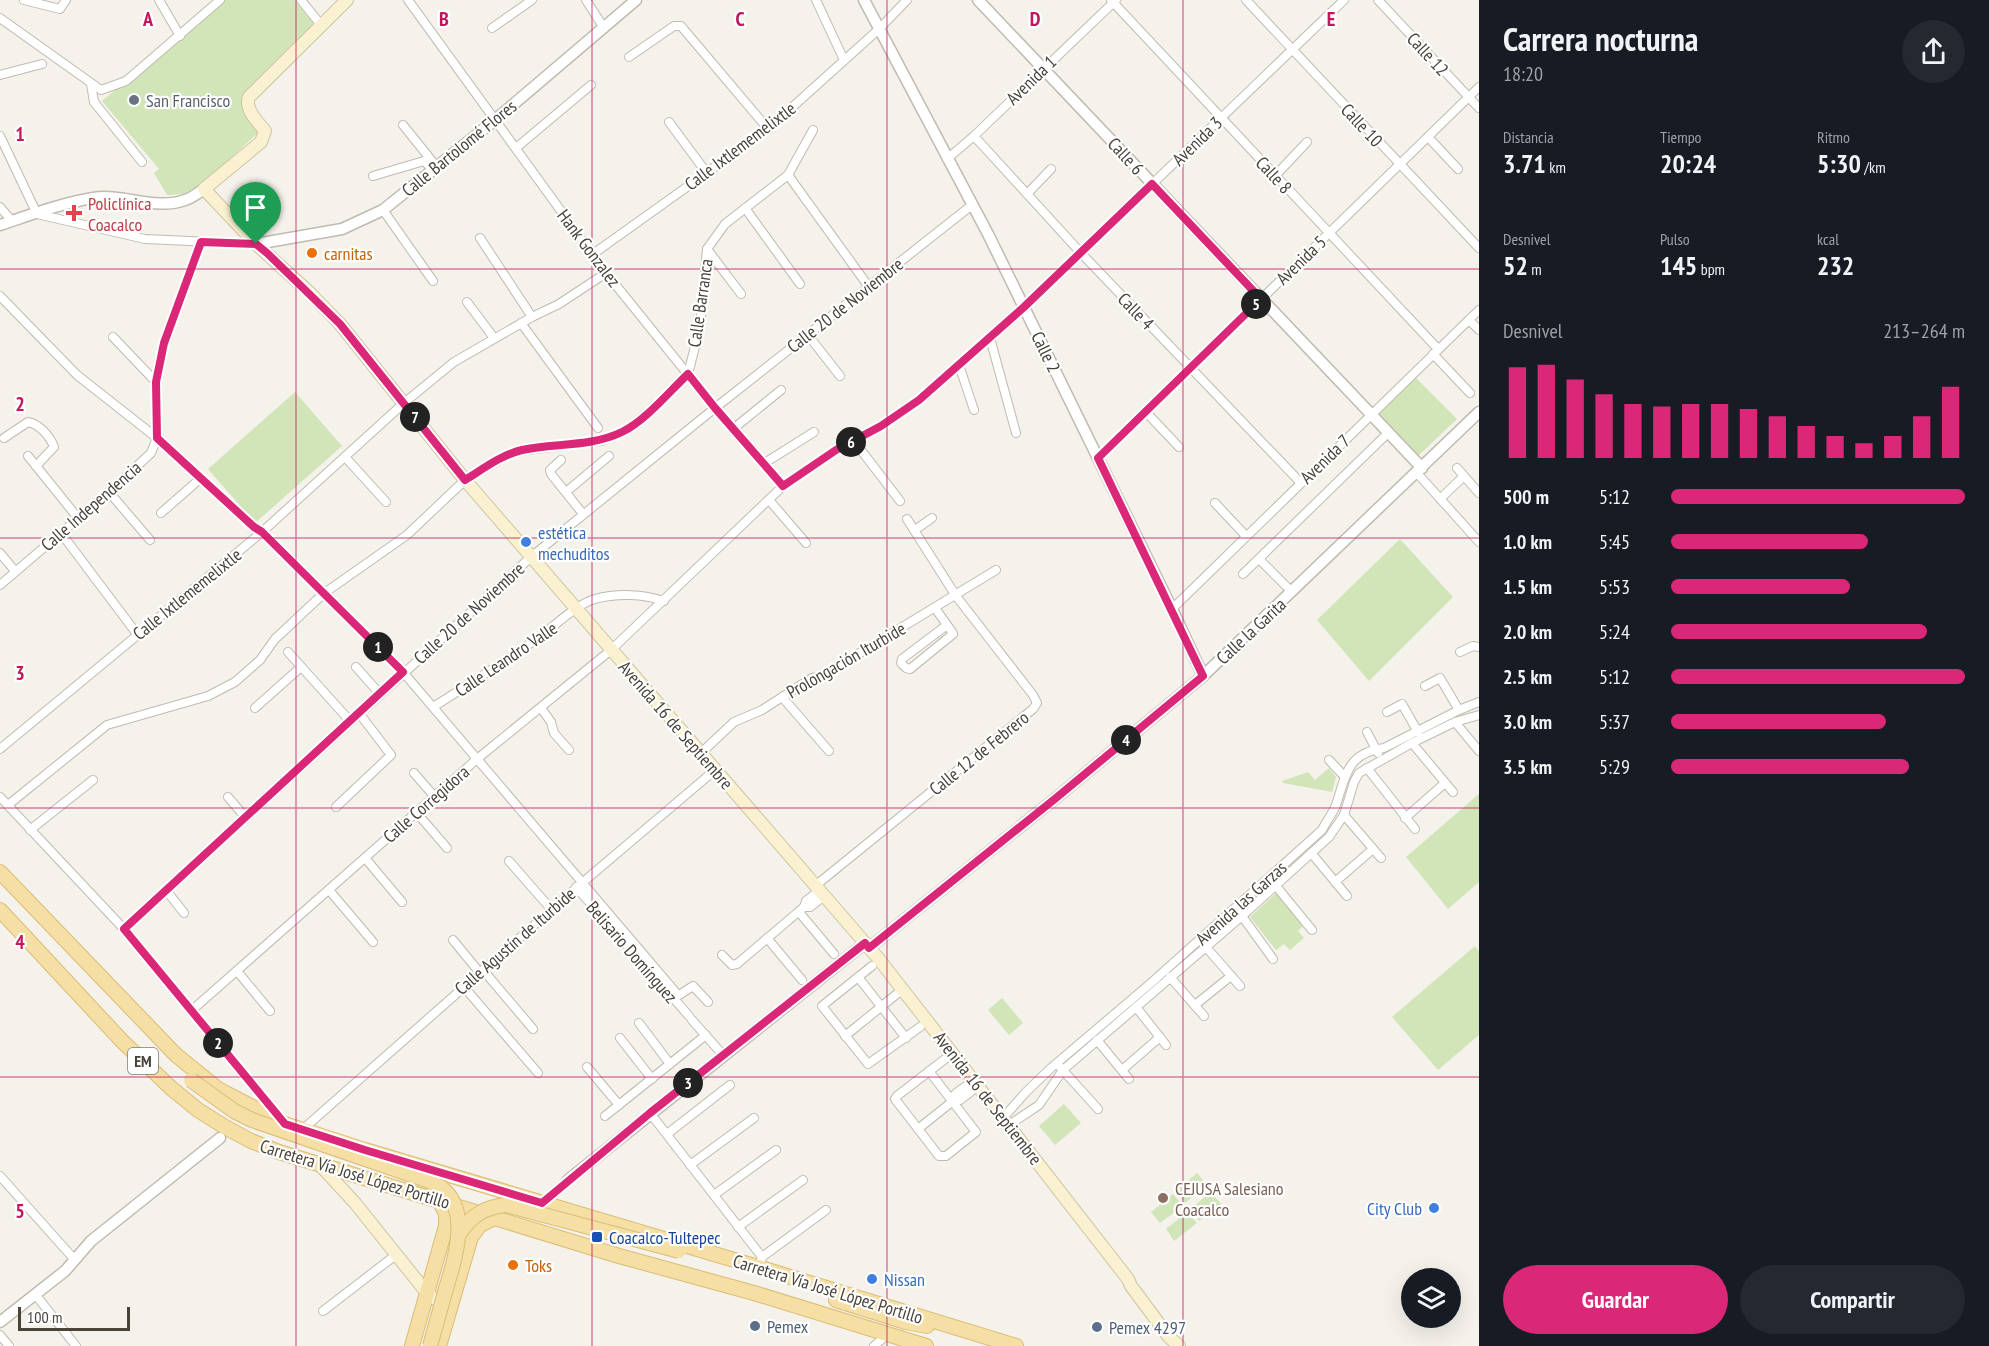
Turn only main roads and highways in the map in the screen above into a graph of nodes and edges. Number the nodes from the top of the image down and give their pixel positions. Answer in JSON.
{"nodes":[{"id":1,"x":347,"y":0,"type":"edge"},
{"id":2,"x":0,"y":872,"type":"edge"},
{"id":3,"x":1,"y":912,"type":"edge"},
{"id":4,"x":101,"y":979,"type":"junction"},
{"id":5,"x":319,"y":1164,"type":"junction"},
{"id":6,"x":439,"y":1200,"type":"junction"},
{"id":7,"x":494,"y":1218,"type":"junction"},
{"id":8,"x":428,"y":1293,"type":"junction"},
{"id":9,"x":453,"y":1298,"type":"junction"},
{"id":10,"x":423,"y":1307,"type":"junction"},
{"id":11,"x":447,"y":1318,"type":"junction"},
{"id":12,"x":988,"y":1338,"type":"junction"},
{"id":13,"x":412,"y":1346,"type":"edge"},
{"id":14,"x":428,"y":1346,"type":"edge"},
{"id":15,"x":439,"y":1346,"type":"edge"},
{"id":16,"x":926,"y":1346,"type":"edge"},
{"id":17,"x":1016,"y":1346,"type":"edge"},
{"id":18,"x":1179,"y":1346,"type":"edge"}],
"edges":[{"from":1,"to":18,"type":"main road","name":"Avenida 16 de Septiembre"},
{"from":2,"to":4,"type":"main road","name":"Carretera Vía José López Portillo","number":"EM"},
{"from":3,"to":5,"type":"main road","name":"Carretera Vía José López Portillo","number":"EM"},
{"from":4,"to":12,"type":"main road","name":"Carretera Vía José López Portillo","number":"EM"},
{"from":4,"to":14,"type":"main road","bridge":true},
{"from":5,"to":6,"type":"main road","name":"Carretera Vía José López Portillo","number":"EM"},
{"from":5,"to":8,"type":"main road"},
{"from":6,"to":7,"type":"main road","name":"Carretera Vía José López Portillo","number":"EM"},
{"from":6,"to":8,"type":"main road"},
{"from":7,"to":9,"type":"main road"},
{"from":7,"to":16,"type":"main road","name":"Carretera Vía José López Portillo","number":"EM"},
{"from":8,"to":9,"type":"main road"},
{"from":8,"to":10,"type":"main road"},
{"from":9,"to":11,"type":"main road"},
{"from":10,"to":11,"type":"main road"},
{"from":10,"to":13,"type":"main road"},
{"from":11,"to":15,"type":"main road"},
{"from":12,"to":14,"type":"main road","bridge":true},
{"from":12,"to":17,"type":"main road","name":"Carretera Vía José López Portillo","number":"EM"}]}
